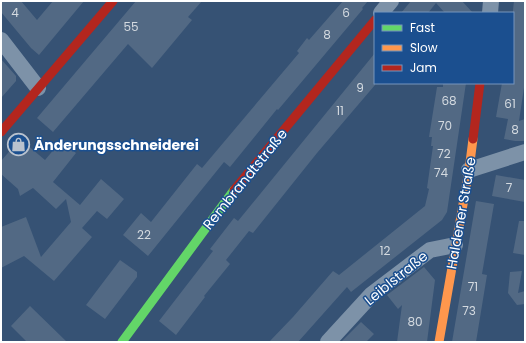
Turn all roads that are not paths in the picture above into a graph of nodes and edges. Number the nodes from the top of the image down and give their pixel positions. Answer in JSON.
{"nodes":[{"id":1,"x":113,"y":1,"type":"edge"},
{"id":2,"x":391,"y":1,"type":"edge"},
{"id":3,"x":491,"y":1,"type":"edge"},
{"id":4,"x":382,"y":12,"type":"edge"},
{"id":5,"x":490,"y":12,"type":"edge"},
{"id":6,"x":374,"y":21,"type":"edge"},
{"id":7,"x":1,"y":40,"type":"edge"},
{"id":8,"x":480,"y":84,"type":"edge"},
{"id":9,"x":38,"y":88,"type":"junction"},
{"id":10,"x":1,"y":132,"type":"edge"},
{"id":11,"x":525,"y":152,"type":"edge"},
{"id":12,"x":469,"y":170,"type":"junction"},
{"id":13,"x":455,"y":245,"type":"junction"},
{"id":14,"x":122,"y":342,"type":"edge"},
{"id":15,"x":328,"y":342,"type":"edge"},
{"id":16,"x":439,"y":342,"type":"edge"}],
"edges":[{"from":1,"to":9,"type":"street"},
{"from":2,"to":4,"type":"street"},
{"from":3,"to":5,"type":"street"},
{"from":6,"to":14,"type":"street","name":"Rembrandtstraße"},
{"from":7,"to":9,"type":"street"},
{"from":8,"to":12,"type":"street","name":"Haldener Straße"},
{"from":9,"to":10,"type":"street"},
{"from":11,"to":12,"type":"street"},
{"from":12,"to":13,"type":"street","name":"Haldener Straße"},
{"from":13,"to":15,"type":"street","name":"Leiblstraße"},
{"from":13,"to":16,"type":"street","name":"Haldener Straße"}]}
